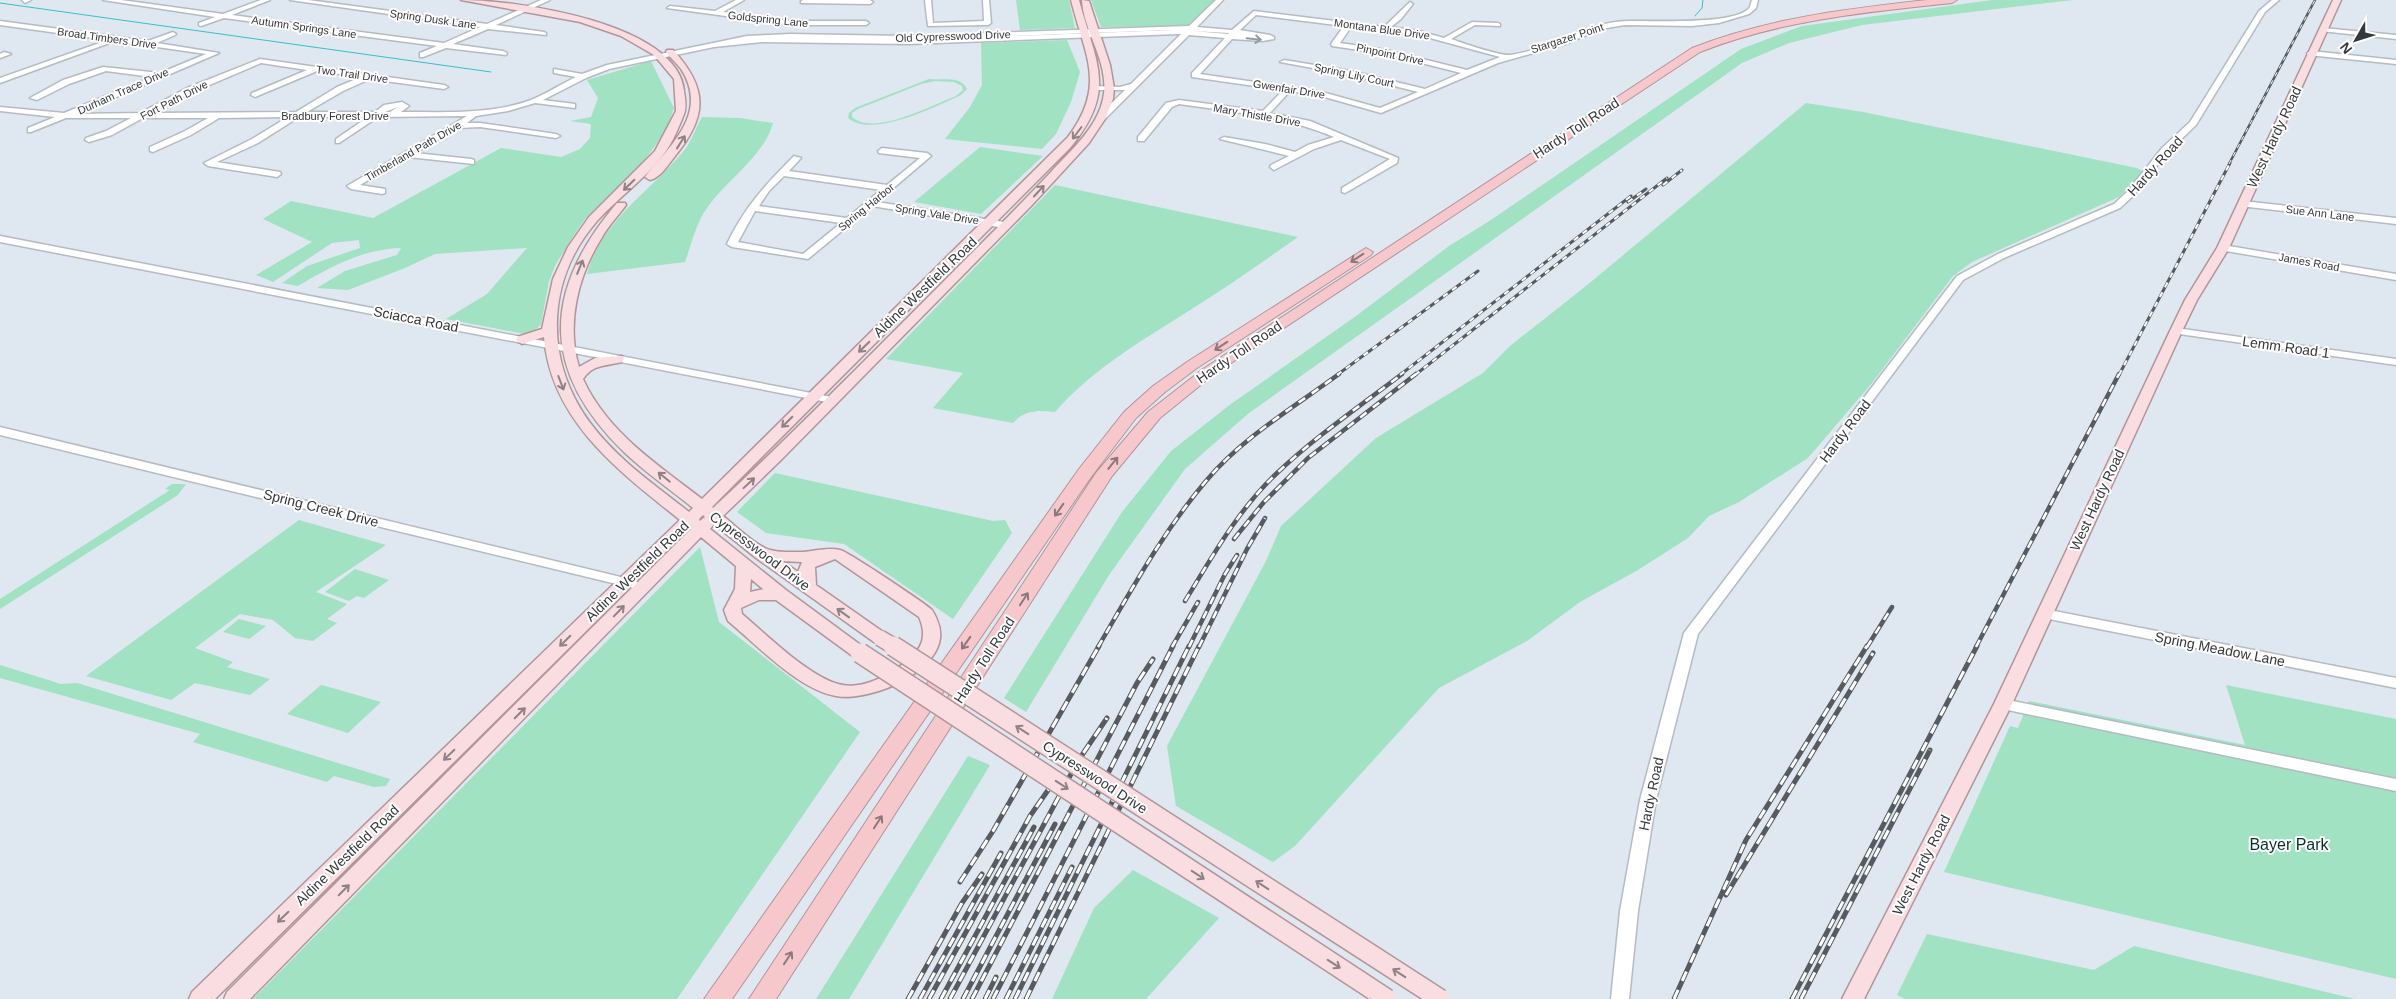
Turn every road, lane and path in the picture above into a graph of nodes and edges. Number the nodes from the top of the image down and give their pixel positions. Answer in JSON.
{"nodes":[{"id":1,"x":106,"y":0,"type":"edge"},
{"id":2,"x":267,"y":0,"type":"edge"},
{"id":3,"x":293,"y":0,"type":"edge"},
{"id":4,"x":465,"y":0,"type":"edge"},
{"id":5,"x":498,"y":0,"type":"edge"},
{"id":6,"x":547,"y":0,"type":"edge"},
{"id":7,"x":685,"y":0,"type":"edge"},
{"id":8,"x":741,"y":0,"type":"edge"},
{"id":9,"x":928,"y":0,"type":"edge"},
{"id":10,"x":986,"y":0,"type":"edge"},
{"id":11,"x":1220,"y":0,"type":"edge"},
{"id":12,"x":1755,"y":0,"type":"edge"},
{"id":13,"x":1915,"y":0,"type":"edge"},
{"id":14,"x":1952,"y":0,"type":"edge"},
{"id":15,"x":2276,"y":0,"type":"edge"},
{"id":16,"x":2337,"y":0,"type":"edge"},
{"id":17,"x":803,"y":2,"type":"dead end"},
{"id":18,"x":1075,"y":2,"type":"edge"},
{"id":19,"x":1085,"y":2,"type":"edge"},
{"id":20,"x":1410,"y":4,"type":"dead end"},
{"id":21,"x":533,"y":6,"type":"junction"},
{"id":22,"x":869,"y":11,"type":"edge"},
{"id":23,"x":715,"y":14,"type":"junction"},
{"id":24,"x":222,"y":16,"type":"junction"},
{"id":25,"x":0,"y":23,"type":"edge"},
{"id":26,"x":201,"y":24,"type":"dead end"},
{"id":27,"x":617,"y":24,"type":"junction"},
{"id":28,"x":1349,"y":24,"type":"junction"},
{"id":29,"x":1498,"y":25,"type":"dead end"},
{"id":30,"x":487,"y":26,"type":"junction"},
{"id":31,"x":607,"y":27,"type":"junction"},
{"id":32,"x":1387,"y":27,"type":"junction"},
{"id":33,"x":1190,"y":30,"type":"junction"},
{"id":34,"x":2323,"y":30,"type":"junction"},
{"id":35,"x":1095,"y":31,"type":"junction"},
{"id":36,"x":1083,"y":32,"type":"junction"},
{"id":37,"x":173,"y":34,"type":"dead end"},
{"id":38,"x":544,"y":34,"type":"dead end"},
{"id":39,"x":1232,"y":34,"type":"junction"},
{"id":40,"x":2396,"y":37,"type":"edge"},
{"id":41,"x":1446,"y":39,"type":"junction"},
{"id":42,"x":115,"y":40,"type":"junction"},
{"id":43,"x":858,"y":40,"type":"junction"},
{"id":44,"x":148,"y":44,"type":"junction"},
{"id":45,"x":444,"y":46,"type":"junction"},
{"id":46,"x":214,"y":53,"type":"joint"},
{"id":47,"x":503,"y":53,"type":"dead end"},
{"id":48,"x":672,"y":53,"type":"junction"},
{"id":49,"x":2311,"y":53,"type":"junction"},
{"id":50,"x":423,"y":55,"type":"dead end"},
{"id":51,"x":660,"y":55,"type":"junction"},
{"id":52,"x":1507,"y":57,"type":"junction"},
{"id":53,"x":260,"y":61,"type":"joint"},
{"id":54,"x":1284,"y":62,"type":"dead end"},
{"id":55,"x":2396,"y":62,"type":"edge"},
{"id":56,"x":1094,"y":65,"type":"junction"},
{"id":57,"x":1106,"y":65,"type":"junction"},
{"id":58,"x":318,"y":69,"type":"junction"},
{"id":59,"x":557,"y":71,"type":"dead end"},
{"id":60,"x":1469,"y":73,"type":"junction"},
{"id":61,"x":158,"y":75,"type":"junction"},
{"id":62,"x":370,"y":76,"type":"junction"},
{"id":63,"x":583,"y":76,"type":"junction"},
{"id":64,"x":0,"y":81,"type":"edge"},
{"id":65,"x":694,"y":84,"type":"junction"},
{"id":66,"x":1135,"y":85,"type":"junction"},
{"id":67,"x":680,"y":86,"type":"junction"},
{"id":68,"x":444,"y":87,"type":"dead end"},
{"id":69,"x":1096,"y":88,"type":"junction"},
{"id":70,"x":1109,"y":88,"type":"junction"},
{"id":71,"x":1288,"y":89,"type":"junction"},
{"id":72,"x":1423,"y":91,"type":"junction"},
{"id":73,"x":255,"y":95,"type":"dead end"},
{"id":74,"x":34,"y":98,"type":"dead end"},
{"id":75,"x":535,"y":101,"type":"junction"},
{"id":76,"x":572,"y":106,"type":"dead end"},
{"id":77,"x":1381,"y":111,"type":"joint"},
{"id":78,"x":2,"y":112,"type":"edge"},
{"id":79,"x":469,"y":114,"type":"junction"},
{"id":80,"x":1265,"y":114,"type":"junction"},
{"id":81,"x":66,"y":116,"type":"junction"},
{"id":82,"x":142,"y":116,"type":"junction"},
{"id":83,"x":214,"y":116,"type":"junction"},
{"id":84,"x":296,"y":116,"type":"junction"},
{"id":85,"x":376,"y":116,"type":"junction"},
{"id":86,"x":392,"y":116,"type":"junction"},
{"id":87,"x":1100,"y":119,"type":"junction"},
{"id":88,"x":676,"y":124,"type":"junction"},
{"id":89,"x":690,"y":124,"type":"junction"},
{"id":90,"x":457,"y":126,"type":"junction"},
{"id":91,"x":32,"y":130,"type":"dead end"},
{"id":92,"x":556,"y":136,"type":"dead end"},
{"id":93,"x":1341,"y":137,"type":"junction"},
{"id":94,"x":1142,"y":139,"type":"dead end"},
{"id":95,"x":1224,"y":139,"type":"dead end"},
{"id":96,"x":88,"y":140,"type":"dead end"},
{"id":97,"x":339,"y":142,"type":"dead end"},
{"id":98,"x":153,"y":149,"type":"dead end"},
{"id":99,"x":882,"y":151,"type":"dead end"},
{"id":100,"x":409,"y":155,"type":"junction"},
{"id":101,"x":1295,"y":156,"type":"junction"},
{"id":102,"x":797,"y":158,"type":"dead end"},
{"id":103,"x":1053,"y":159,"type":"junction"},
{"id":104,"x":1066,"y":161,"type":"junction"},
{"id":105,"x":471,"y":162,"type":"dead end"},
{"id":106,"x":1274,"y":167,"type":"dead end"},
{"id":107,"x":644,"y":169,"type":"junction"},
{"id":108,"x":657,"y":171,"type":"junction"},
{"id":109,"x":784,"y":173,"type":"junction"},
{"id":110,"x":277,"y":174,"type":"dead end"},
{"id":111,"x":888,"y":188,"type":"junction"},
{"id":112,"x":1345,"y":190,"type":"dead end"},
{"id":113,"x":382,"y":191,"type":"dead end"},
{"id":114,"x":870,"y":203,"type":"junction"},
{"id":115,"x":2243,"y":204,"type":"junction"},
{"id":116,"x":753,"y":208,"type":"junction"},
{"id":117,"x":849,"y":221,"type":"junction"},
{"id":118,"x":2396,"y":222,"type":"edge"},
{"id":119,"x":990,"y":223,"type":"junction"},
{"id":120,"x":589,"y":225,"type":"junction"},
{"id":121,"x":1004,"y":225,"type":"junction"},
{"id":122,"x":603,"y":226,"type":"junction"},
{"id":123,"x":0,"y":239,"type":"edge"},
{"id":124,"x":2223,"y":248,"type":"junction"},
{"id":125,"x":2396,"y":277,"type":"edge"},
{"id":126,"x":557,"y":287,"type":"junction"},
{"id":127,"x":573,"y":287,"type":"junction"},
{"id":128,"x":551,"y":322,"type":"junction"},
{"id":129,"x":889,"y":322,"type":"junction"},
{"id":130,"x":906,"y":325,"type":"junction"},
{"id":131,"x":2176,"y":331,"type":"junction"},
{"id":132,"x":522,"y":340,"type":"junction"},
{"id":133,"x":550,"y":346,"type":"junction"},
{"id":134,"x":569,"y":349,"type":"junction"},
{"id":135,"x":617,"y":359,"type":"junction"},
{"id":136,"x":2396,"y":362,"type":"edge"},
{"id":137,"x":577,"y":378,"type":"junction"},
{"id":138,"x":813,"y":397,"type":"junction"},
{"id":139,"x":832,"y":400,"type":"junction"},
{"id":140,"x":610,"y":429,"type":"junction"},
{"id":141,"x":0,"y":431,"type":"edge"},
{"id":142,"x":591,"y":436,"type":"junction"},
{"id":143,"x":733,"y":478,"type":"junction"},
{"id":144,"x":681,"y":491,"type":"junction"},
{"id":145,"x":708,"y":512,"type":"junction"},
{"id":146,"x":695,"y":524,"type":"junction"},
{"id":147,"x":722,"y":546,"type":"junction"},
{"id":148,"x":762,"y":554,"type":"junction"},
{"id":149,"x":838,"y":554,"type":"junction"},
{"id":150,"x":668,"y":560,"type":"junction"},
{"id":151,"x":744,"y":565,"type":"junction"},
{"id":152,"x":624,"y":582,"type":"junction"},
{"id":153,"x":808,"y":586,"type":"junction"},
{"id":154,"x":642,"y":587,"type":"junction"},
{"id":155,"x":780,"y":594,"type":"junction"},
{"id":156,"x":736,"y":604,"type":"junction"},
{"id":157,"x":2044,"y":614,"type":"junction"},
{"id":158,"x":2396,"y":683,"type":"edge"},
{"id":159,"x":522,"y":685,"type":"junction"},
{"id":160,"x":541,"y":692,"type":"junction"},
{"id":161,"x":2003,"y":704,"type":"junction"},
{"id":162,"x":2396,"y":785,"type":"edge"},
{"id":163,"x":392,"y":811,"type":"junction"},
{"id":164,"x":415,"y":819,"type":"junction"},
{"id":165,"x":237,"y":962,"type":"junction"},
{"id":166,"x":262,"y":972,"type":"junction"},
{"id":167,"x":718,"y":997,"type":"edge"},
{"id":168,"x":200,"y":999,"type":"edge"},
{"id":169,"x":235,"y":999,"type":"edge"},
{"id":170,"x":762,"y":999,"type":"edge"},
{"id":171,"x":1387,"y":999,"type":"edge"},
{"id":172,"x":1440,"y":999,"type":"edge"},
{"id":173,"x":1620,"y":999,"type":"edge"},
{"id":174,"x":1853,"y":999,"type":"edge"}],
"edges":[{"from":1,"to":24,"type":"street","name":"Autumn Springs Lane"},
{"from":2,"to":24,"type":"street"},
{"from":3,"to":30,"type":"street","name":"Spring Dusk Lane"},
{"from":4,"to":21,"type":"main road","name":"Cypresswood Drive"},
{"from":5,"to":21,"type":"main road","name":"Cypresswood Drive"},
{"from":6,"to":21,"type":"street"},
{"from":7,"to":23,"type":"street","name":"Goldspring Lane"},
{"from":8,"to":23,"type":"street"},
{"from":9,"to":10,"type":"street"},
{"from":11,"to":33,"type":"street"},
{"from":12,"to":52,"type":"street","name":"Stargazer Point"},
{"from":13,"to":167,"type":"highway","name":"Hardy Toll Road","one_way":true},
{"from":170,"to":14,"type":"highway","name":"Hardy Toll Road","one_way":true},
{"from":15,"to":173,"type":"street","name":"Hardy Road"},
{"from":16,"to":34,"type":"main road","name":"West Hardy Road"},
{"from":17,"to":22,"type":"street"},
{"from":18,"to":19,"type":"main road"},
{"from":18,"to":36,"type":"main road","name":"Aldine Westfield Road"},
{"from":19,"to":35,"type":"main road","name":"Aldine Westfield Road"},
{"from":20,"to":32,"type":"street"},
{"from":21,"to":27,"type":"main road","name":"Cypresswood Drive"},
{"from":21,"to":30,"type":"street"},
{"from":21,"to":31,"type":"main road","name":"Cypresswood Drive"},
{"from":22,"to":23,"type":"street","name":"Goldspring Lane"},
{"from":22,"to":43,"type":"street"},
{"from":24,"to":26,"type":"street"},
{"from":24,"to":45,"type":"street","name":"Autumn Springs Lane"},
{"from":25,"to":42,"type":"street","name":"Broad Timbers Drive"},
{"from":27,"to":31,"type":"main road"},
{"from":27,"to":48,"type":"main road","name":"Cypresswood Drive"},
{"from":28,"to":32,"type":"street","name":"Montana Blue Drive"},
{"from":28,"to":39,"type":"street","name":"Montana Blue Drive"},
{"from":28,"to":60,"type":"street","name":"Pinpoint Drive"},
{"from":29,"to":41,"type":"street"},
{"from":30,"to":38,"type":"street","name":"Spring Dusk Lane"},
{"from":30,"to":45,"type":"street"},
{"from":31,"to":51,"type":"main road","name":"Cypresswood Drive"},
{"from":32,"to":41,"type":"street","name":"Montana Blue Drive"},
{"from":33,"to":35,"type":"street","name":"Old Cypresswood Drive"},
{"from":33,"to":39,"type":"street","name":"Old Cypresswood Drive"},
{"from":33,"to":66,"type":"street"},
{"from":34,"to":40,"type":"street"},
{"from":34,"to":49,"type":"main road","name":"West Hardy Road"},
{"from":35,"to":36,"type":"street","name":"Old Cypresswood Drive"},
{"from":35,"to":57,"type":"main road","name":"Aldine Westfield Road"},
{"from":36,"to":43,"type":"street","name":"Old Cypresswood Drive"},
{"from":36,"to":56,"type":"main road","name":"Aldine Westfield Road"},
{"from":37,"to":44,"type":"street"},
{"from":39,"to":71,"type":"street","name":"Gwenfair Drive"},
{"from":41,"to":52,"type":"street","name":"Montana Blue Drive"},
{"from":42,"to":44,"type":"street","name":"Broad Timbers Drive"},
{"from":42,"to":64,"type":"street"},
{"from":43,"to":48,"type":"street","name":"Old Cypresswood Drive"},
{"from":44,"to":46,"type":"street","name":"Broad Timbers Drive"},
{"from":45,"to":47,"type":"street","name":"Autumn Springs Lane"},
{"from":45,"to":50,"type":"street"},
{"from":46,"to":61,"type":"street","name":"Durham Trace Drive"},
{"from":48,"to":51,"type":"street","name":"Old Cypresswood Drive"},
{"from":48,"to":65,"type":"main road","name":"Cypresswood Drive"},
{"from":49,"to":55,"type":"street"},
{"from":49,"to":115,"type":"main road","name":"West Hardy Road"},
{"from":51,"to":63,"type":"street","name":"Bradbury Forest Drive"},
{"from":51,"to":67,"type":"main road","name":"Cypresswood Drive"},
{"from":52,"to":60,"type":"street","name":"Stargazer Point"},
{"from":53,"to":58,"type":"street","name":"Two Trail Drive"},
{"from":53,"to":82,"type":"street","name":"Fort Path Drive"},
{"from":54,"to":72,"type":"street","name":"Spring Lily Court"},
{"from":56,"to":57,"type":"main road"},
{"from":56,"to":69,"type":"main road","name":"Aldine Westfield Road"},
{"from":57,"to":70,"type":"main road","name":"Aldine Westfield Road"},
{"from":58,"to":62,"type":"street","name":"Two Trail Drive"},
{"from":58,"to":73,"type":"street"},
{"from":59,"to":63,"type":"street"},
{"from":60,"to":72,"type":"street","name":"Stargazer Point"},
{"from":61,"to":74,"type":"street"},
{"from":61,"to":81,"type":"street","name":"Durham Trace Drive"},
{"from":62,"to":68,"type":"street","name":"Two Trail Drive"},
{"from":62,"to":84,"type":"street"},
{"from":63,"to":75,"type":"street","name":"Bradbury Forest Drive"},
{"from":65,"to":67,"type":"main road"},
{"from":65,"to":89,"type":"main road","name":"Cypresswood Drive"},
{"from":66,"to":70,"type":"street"},
{"from":66,"to":87,"type":"street"},
{"from":67,"to":88,"type":"main road","name":"Cypresswood Drive"},
{"from":69,"to":70,"type":"street"},
{"from":69,"to":103,"type":"main road","name":"Aldine Westfield Road","one_way":true},
{"from":70,"to":87,"type":"main road","name":"Aldine Westfield Road"},
{"from":71,"to":77,"type":"street","name":"Gwenfair Drive"},
{"from":71,"to":80,"type":"street"},
{"from":72,"to":77,"type":"street","name":"Stargazer Point"},
{"from":75,"to":76,"type":"street"},
{"from":75,"to":79,"type":"street","name":"Bradbury Forest Drive"},
{"from":78,"to":81,"type":"street","name":"Bradbury Forest Drive"},
{"from":79,"to":86,"type":"street","name":"Bradbury Forest Drive"},
{"from":79,"to":90,"type":"street","name":"Timberland Path Drive"},
{"from":80,"to":93,"type":"street","name":"Mary Thistle Drive"},
{"from":80,"to":94,"type":"street","name":"Mary Thistle Drive"},
{"from":81,"to":82,"type":"street","name":"Bradbury Forest Drive"},
{"from":81,"to":91,"type":"street","name":"Durham Trace Drive"},
{"from":82,"to":83,"type":"street","name":"Bradbury Forest Drive"},
{"from":82,"to":96,"type":"street","name":"Fort Path Drive"},
{"from":83,"to":84,"type":"street","name":"Bradbury Forest Drive"},
{"from":83,"to":98,"type":"street"},
{"from":84,"to":85,"type":"street","name":"Bradbury Forest Drive"},
{"from":84,"to":110,"type":"street"},
{"from":85,"to":86,"type":"street","name":"Bradbury Forest Drive"},
{"from":85,"to":86,"type":"street"},
{"from":85,"to":97,"type":"street"},
{"from":87,"to":104,"type":"main road","name":"Aldine Westfield Road"},
{"from":88,"to":89,"type":"main road"},
{"from":88,"to":107,"type":"main road","name":"Cypresswood Drive"},
{"from":108,"to":89,"type":"main road","name":"Cypresswood Drive","one_way":true},
{"from":90,"to":92,"type":"street"},
{"from":90,"to":100,"type":"street","name":"Timberland Path Drive"},
{"from":93,"to":101,"type":"street"},
{"from":93,"to":112,"type":"street","name":"Mary Thistle Drive"},
{"from":95,"to":101,"type":"street"},
{"from":99,"to":111,"type":"street","name":"Spring Harbor"},
{"from":100,"to":105,"type":"street"},
{"from":100,"to":113,"type":"street","name":"Timberland Path Drive"},
{"from":101,"to":106,"type":"street"},
{"from":102,"to":109,"type":"street"},
{"from":103,"to":104,"type":"main road"},
{"from":103,"to":119,"type":"main road","name":"Aldine Westfield Road"},
{"from":121,"to":104,"type":"main road","name":"Aldine Westfield Road","one_way":true},
{"from":107,"to":108,"type":"main road"},
{"from":107,"to":120,"type":"main road","name":"Cypresswood Drive","one_way":true},
{"from":108,"to":122,"type":"main road","name":"Cypresswood Drive"},
{"from":109,"to":111,"type":"street"},
{"from":109,"to":116,"type":"street"},
{"from":111,"to":114,"type":"street","name":"Spring Harbor"},
{"from":114,"to":117,"type":"street","name":"Spring Harbor"},
{"from":114,"to":119,"type":"street","name":"Spring Vale Drive"},
{"from":115,"to":118,"type":"street","name":"Sue Ann Lane"},
{"from":115,"to":124,"type":"main road","name":"West Hardy Road"},
{"from":116,"to":117,"type":"street"},
{"from":116,"to":117,"type":"street","name":"Spring Harbor"},
{"from":119,"to":121,"type":"street","name":"Spring Vale Drive"},
{"from":119,"to":129,"type":"main road","name":"Aldine Westfield Road"},
{"from":120,"to":122,"type":"main road"},
{"from":120,"to":126,"type":"main road","name":"Cypresswood Drive"},
{"from":121,"to":130,"type":"main road","name":"Aldine Westfield Road"},
{"from":127,"to":122,"type":"main road","name":"Cypresswood Drive","one_way":true},
{"from":123,"to":132,"type":"street","name":"Sciacca Road"},
{"from":124,"to":125,"type":"street","name":"James Road"},
{"from":124,"to":131,"type":"main road","name":"West Hardy Road"},
{"from":126,"to":127,"type":"main road"},
{"from":126,"to":128,"type":"main road","name":"Cypresswood Drive"},
{"from":127,"to":134,"type":"main road","name":"Cypresswood Drive"},
{"from":128,"to":132,"type":"main road"},
{"from":128,"to":133,"type":"main road","name":"Cypresswood Drive"},
{"from":129,"to":130,"type":"main road"},
{"from":129,"to":138,"type":"main road","name":"Aldine Westfield Road","one_way":true},
{"from":130,"to":139,"type":"main road","name":"Aldine Westfield Road"},
{"from":131,"to":136,"type":"street","name":"Lemm Road 1"},
{"from":131,"to":157,"type":"main road","name":"West Hardy Road"},
{"from":132,"to":133,"type":"street","name":"Sciacca Road"},
{"from":133,"to":134,"type":"street","name":"Sciacca Road"},
{"from":133,"to":142,"type":"main road","name":"Cypresswood Drive","one_way":true},
{"from":134,"to":135,"type":"street","name":"Sciacca Road"},
{"from":134,"to":137,"type":"main road","name":"Cypresswood Drive"},
{"from":135,"to":137,"type":"main road"},
{"from":135,"to":138,"type":"street","name":"Sciacca Road"},
{"from":137,"to":140,"type":"main road","name":"Cypresswood Drive"},
{"from":138,"to":139,"type":"street","name":"Sciacca Road"},
{"from":138,"to":143,"type":"main road","name":"Aldine Westfield Road","one_way":true},
{"from":145,"to":139,"type":"main road","name":"Aldine Westfield Road","one_way":true},
{"from":140,"to":142,"type":"main road"},
{"from":144,"to":140,"type":"main road","name":"Cypresswood Drive","one_way":true},
{"from":141,"to":152,"type":"street","name":"Spring Creek Drive"},
{"from":142,"to":146,"type":"main road","name":"Cypresswood Drive"},
{"from":143,"to":144,"type":"main road"},
{"from":143,"to":145,"type":"main road","name":"Aldine Westfield Road"},
{"from":144,"to":145,"type":"main road","name":"Cypresswood Drive"},
{"from":145,"to":146,"type":"main road","name":"Aldine Westfield Road"},
{"from":145,"to":148,"type":"main road","name":"Cypresswood Drive"},
{"from":146,"to":147,"type":"main road","name":"Cypresswood Drive"},
{"from":146,"to":150,"type":"main road","name":"Aldine Westfield Road"},
{"from":146,"to":152,"type":"main road","name":"Aldine Westfield Road"},
{"from":147,"to":150,"type":"main road"},
{"from":147,"to":151,"type":"main road","name":"Cypresswood Drive"},
{"from":148,"to":149,"type":"main road"},
{"from":148,"to":153,"type":"main road","name":"Cypresswood Drive"},
{"from":149,"to":153,"type":"main road"},
{"from":149,"to":156,"type":"main road"},
{"from":150,"to":154,"type":"main road","name":"Aldine Westfield Road"},
{"from":151,"to":155,"type":"main road","name":"Cypresswood Drive"},
{"from":151,"to":156,"type":"main road"},
{"from":152,"to":154,"type":"street","name":"Spring Creek Drive"},
{"from":152,"to":159,"type":"main road","name":"Aldine Westfield Road","one_way":true},
{"from":172,"to":153,"type":"main road","name":"Cypresswood Drive","one_way":true,"bridge":true},
{"from":160,"to":154,"type":"main road","name":"Aldine Westfield Road","one_way":true},
{"from":155,"to":156,"type":"main road"},
{"from":155,"to":171,"type":"main road","name":"Cypresswood Drive","one_way":true,"bridge":true},
{"from":157,"to":158,"type":"street","name":"Spring Meadow Lane"},
{"from":157,"to":161,"type":"main road","name":"West Hardy Road"},
{"from":159,"to":160,"type":"main road"},
{"from":159,"to":163,"type":"main road","name":"Aldine Westfield Road","one_way":true},
{"from":164,"to":160,"type":"main road","name":"Aldine Westfield Road","one_way":true},
{"from":161,"to":162,"type":"street"},
{"from":161,"to":174,"type":"main road","name":"West Hardy Road"},
{"from":163,"to":164,"type":"main road"},
{"from":163,"to":165,"type":"main road","name":"Aldine Westfield Road","one_way":true},
{"from":166,"to":164,"type":"main road","name":"Aldine Westfield Road","one_way":true},
{"from":165,"to":166,"type":"main road"},
{"from":165,"to":168,"type":"main road","name":"Aldine Westfield Road"},
{"from":166,"to":169,"type":"main road","name":"Aldine Westfield Road"}]}
